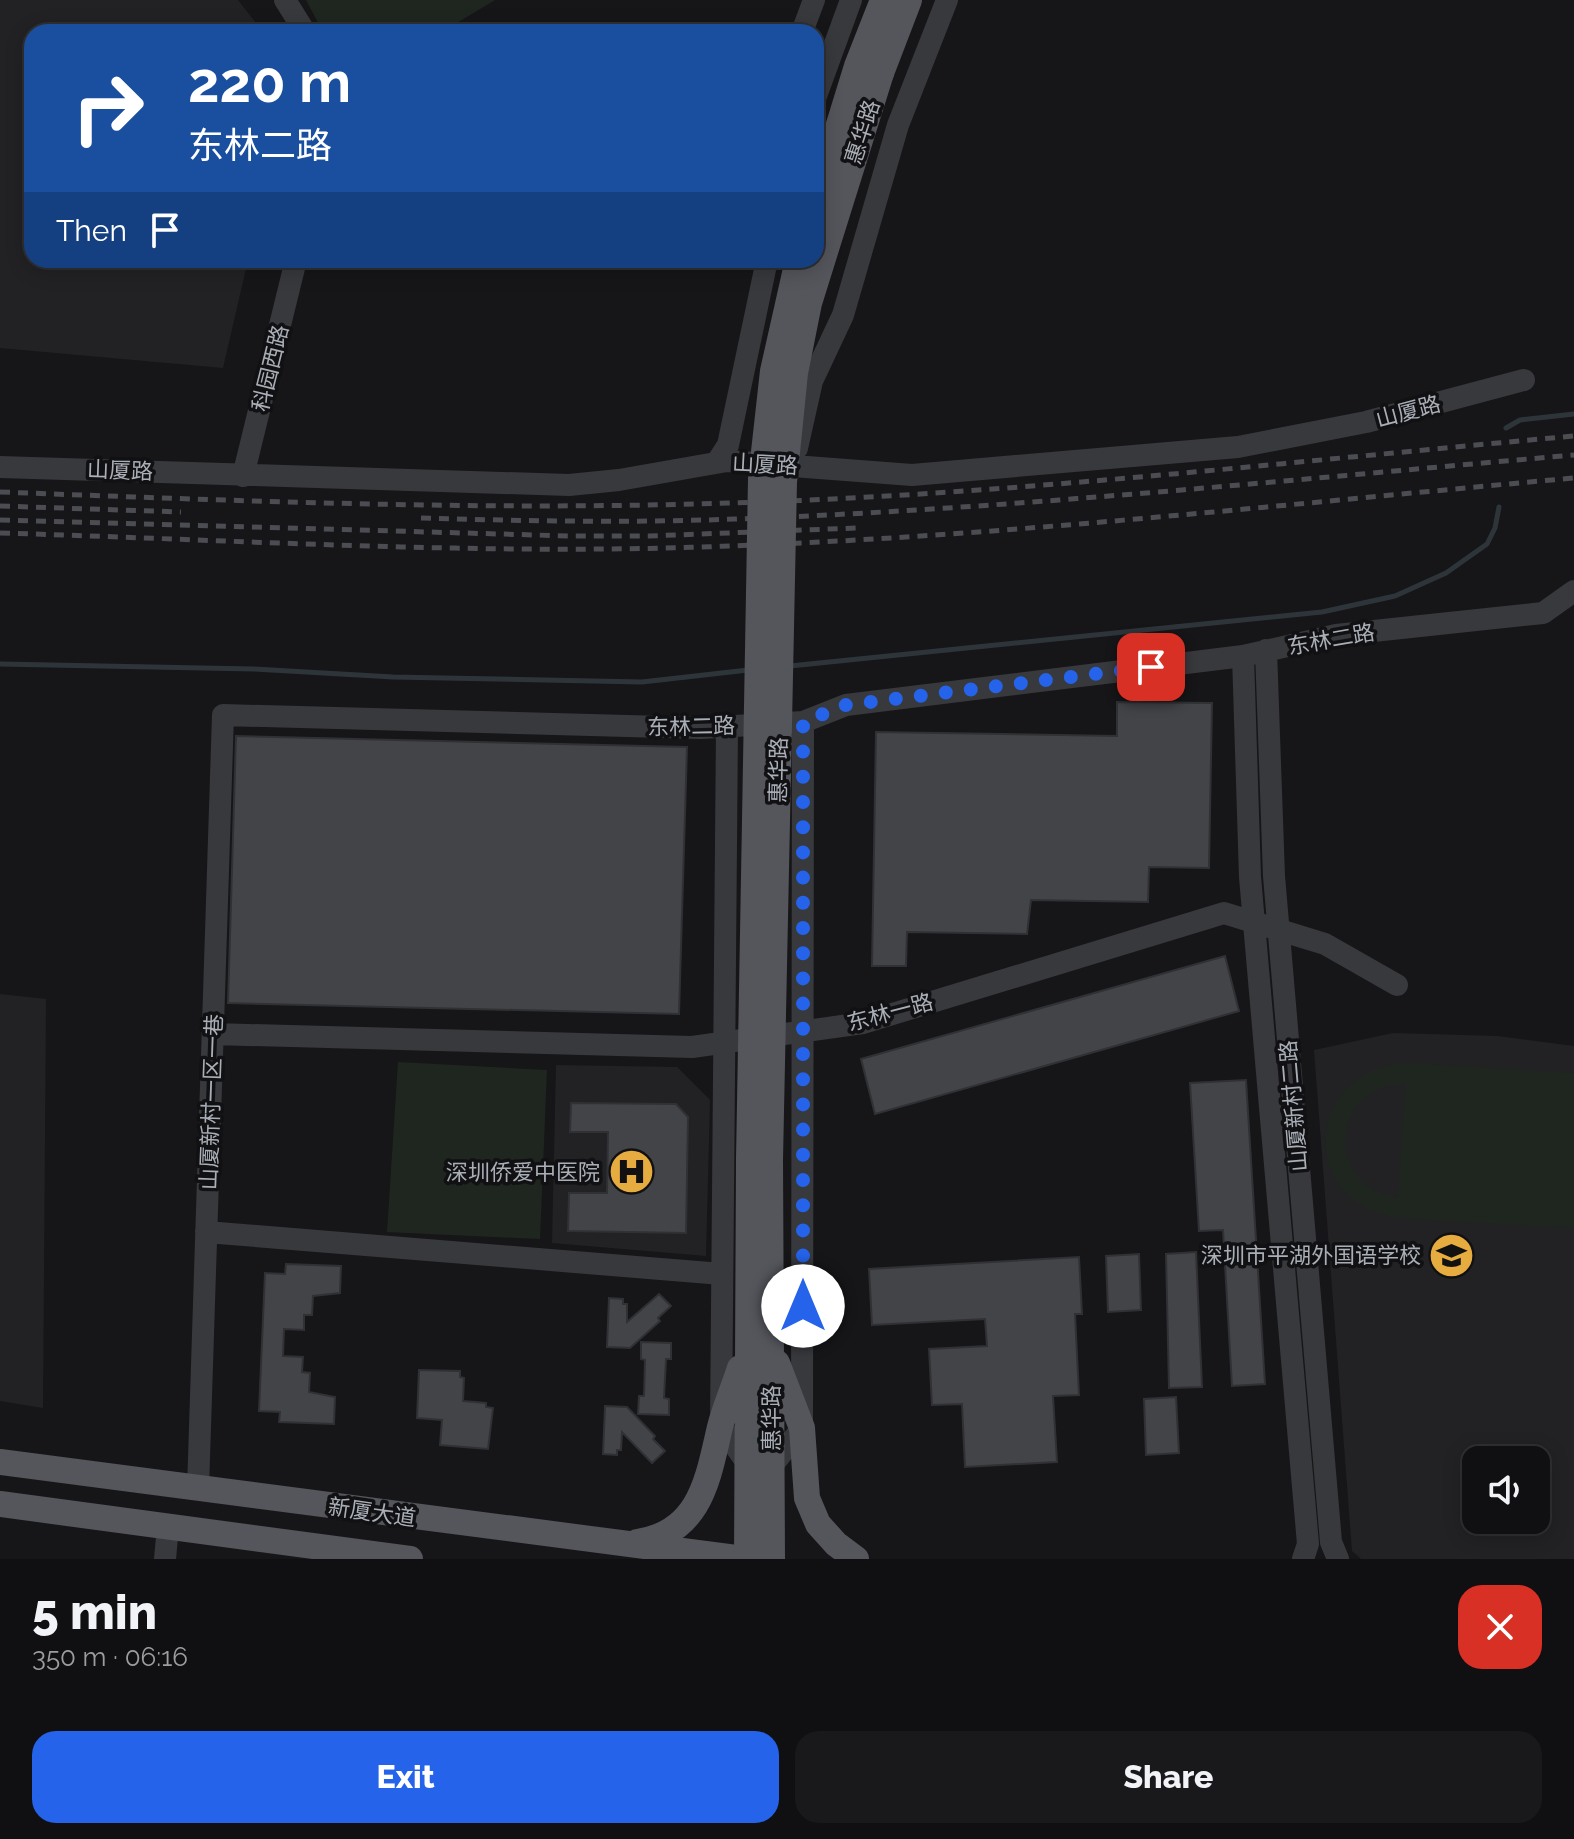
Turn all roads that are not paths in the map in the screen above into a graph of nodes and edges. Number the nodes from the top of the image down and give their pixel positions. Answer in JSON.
{"nodes":[{"id":1,"x":285,"y":0,"type":"edge"},
{"id":2,"x":814,"y":0,"type":"edge"},
{"id":3,"x":851,"y":0,"type":"edge"},
{"id":4,"x":883,"y":0,"type":"edge"},
{"id":5,"x":909,"y":0,"type":"edge"},
{"id":6,"x":947,"y":0,"type":"edge"},
{"id":7,"x":300,"y":24,"type":"edge"},
{"id":8,"x":805,"y":24,"type":"edge"},
{"id":9,"x":869,"y":70,"type":"junction"},
{"id":10,"x":824,"y":74,"type":"edge"},
{"id":11,"x":824,"y":180,"type":"edge"},
{"id":12,"x":824,"y":251,"type":"edge"},
{"id":13,"x":294,"y":268,"type":"edge"},
{"id":14,"x":765,"y":268,"type":"edge"},
{"id":15,"x":796,"y":268,"type":"edge"},
{"id":16,"x":819,"y":268,"type":"edge"},
{"id":17,"x":1524,"y":380,"type":"dead end"},
{"id":18,"x":717,"y":462,"type":"junction"},
{"id":19,"x":792,"y":465,"type":"junction"},
{"id":20,"x":0,"y":467,"type":"edge"},
{"id":21,"x":243,"y":476,"type":"junction"},
{"id":22,"x":1574,"y":591,"type":"edge"},
{"id":23,"x":1266,"y":650,"type":"junction"},
{"id":24,"x":1243,"y":656,"type":"junction"},
{"id":25,"x":223,"y":715,"type":"joint"},
{"id":26,"x":803,"y":722,"type":"junction"},
{"id":27,"x":727,"y":727,"type":"junction"},
{"id":28,"x":1254,"y":922,"type":"junction"},
{"id":29,"x":1278,"y":930,"type":"junction"},
{"id":30,"x":1397,"y":985,"type":"dead end"},
{"id":31,"x":803,"y":1031,"type":"junction"},
{"id":32,"x":213,"y":1034,"type":"junction"},
{"id":33,"x":724,"y":1042,"type":"junction"},
{"id":34,"x":760,"y":1160,"type":"junction"},
{"id":35,"x":206,"y":1232,"type":"junction"},
{"id":36,"x":722,"y":1274,"type":"junction"},
{"id":37,"x":760,"y":1346,"type":"junction"},
{"id":38,"x":721,"y":1426,"type":"junction"},
{"id":39,"x":802,"y":1428,"type":"junction"},
{"id":40,"x":0,"y":1462,"type":"edge"},
{"id":41,"x":759,"y":1465,"type":"junction"},
{"id":42,"x":198,"y":1489,"type":"junction"},
{"id":43,"x":0,"y":1504,"type":"edge"},
{"id":44,"x":168,"y":1526,"type":"junction"},
{"id":45,"x":625,"y":1544,"type":"junction"},
{"id":46,"x":395,"y":1558,"type":"edge"},
{"id":47,"x":165,"y":1559,"type":"edge"},
{"id":48,"x":745,"y":1559,"type":"edge"},
{"id":49,"x":772,"y":1559,"type":"edge"},
{"id":50,"x":856,"y":1559,"type":"edge"},
{"id":51,"x":1303,"y":1559,"type":"edge"},
{"id":52,"x":1338,"y":1559,"type":"edge"}],
"edges":[{"from":1,"to":7,"type":"street"},
{"from":2,"to":8,"type":"street"},
{"from":3,"to":10,"type":"street"},
{"from":4,"to":9,"type":"main road","name":"惠华路"},
{"from":5,"to":9,"type":"main road","name":"惠华路"},
{"from":6,"to":19,"type":"street"},
{"from":9,"to":11,"type":"main road","name":"惠华路"},
{"from":9,"to":12,"type":"main road","name":"惠华路","bridge":true},
{"from":13,"to":21,"type":"street","name":"科园西路"},
{"from":14,"to":18,"type":"street"},
{"from":15,"to":34,"type":"main road","name":"惠华路","bridge":true},
{"from":16,"to":34,"type":"main road","name":"惠华路","bridge":true},
{"from":17,"to":19,"type":"street","name":"山厦路"},
{"from":18,"to":19,"type":"street","name":"山厦路"},
{"from":18,"to":21,"type":"street","name":"山厦路"},
{"from":20,"to":21,"type":"street","name":"山厦路"},
{"from":22,"to":23,"type":"street","name":"东林二路"},
{"from":23,"to":24,"type":"street","name":"东林二路"},
{"from":23,"to":29,"type":"street","name":"山厦新村二路"},
{"from":24,"to":26,"type":"street","name":"东林二路"},
{"from":24,"to":28,"type":"street","name":"山厦新村二路"},
{"from":25,"to":27,"type":"street","name":"东林二路"},
{"from":25,"to":32,"type":"street","name":"山厦新村一区一巷"},
{"from":26,"to":27,"type":"street","name":"东林二路"},
{"from":26,"to":31,"type":"street"},
{"from":27,"to":33,"type":"street"},
{"from":28,"to":29,"type":"street","name":"东林一路"},
{"from":28,"to":31,"type":"street","name":"东林一路"},
{"from":28,"to":51,"type":"street","name":"山厦新村二路"},
{"from":29,"to":30,"type":"street","name":"东林一路"},
{"from":29,"to":52,"type":"street","name":"山厦新村二路"},
{"from":31,"to":33,"type":"street","name":"东林一路"},
{"from":31,"to":39,"type":"street"},
{"from":32,"to":33,"type":"street","name":"东林一路"},
{"from":32,"to":35,"type":"street","name":"山厦新村一区一巷"},
{"from":33,"to":36,"type":"street"},
{"from":34,"to":37,"type":"main road","name":"惠华路"},
{"from":35,"to":36,"type":"street"},
{"from":35,"to":42,"type":"street","name":"山厦新村一区一巷"},
{"from":36,"to":38,"type":"street"},
{"from":37,"to":38,"type":"main road"},
{"from":37,"to":39,"type":"main road"},
{"from":37,"to":41,"type":"main road","name":"惠华路"},
{"from":38,"to":41,"type":"street"},
{"from":38,"to":45,"type":"main road"},
{"from":39,"to":41,"type":"street"},
{"from":39,"to":50,"type":"main road"},
{"from":40,"to":42,"type":"main road","name":"新厦大道"},
{"from":41,"to":48,"type":"main road","name":"惠华路"},
{"from":41,"to":49,"type":"main road","name":"惠华路"},
{"from":42,"to":45,"type":"main road","name":"新厦大道"},
{"from":43,"to":44,"type":"main road","name":"新厦大道"},
{"from":44,"to":46,"type":"main road","name":"新厦大道"},
{"from":44,"to":47,"type":"street"},
{"from":45,"to":48,"type":"main road","name":"新厦大道"}]}
